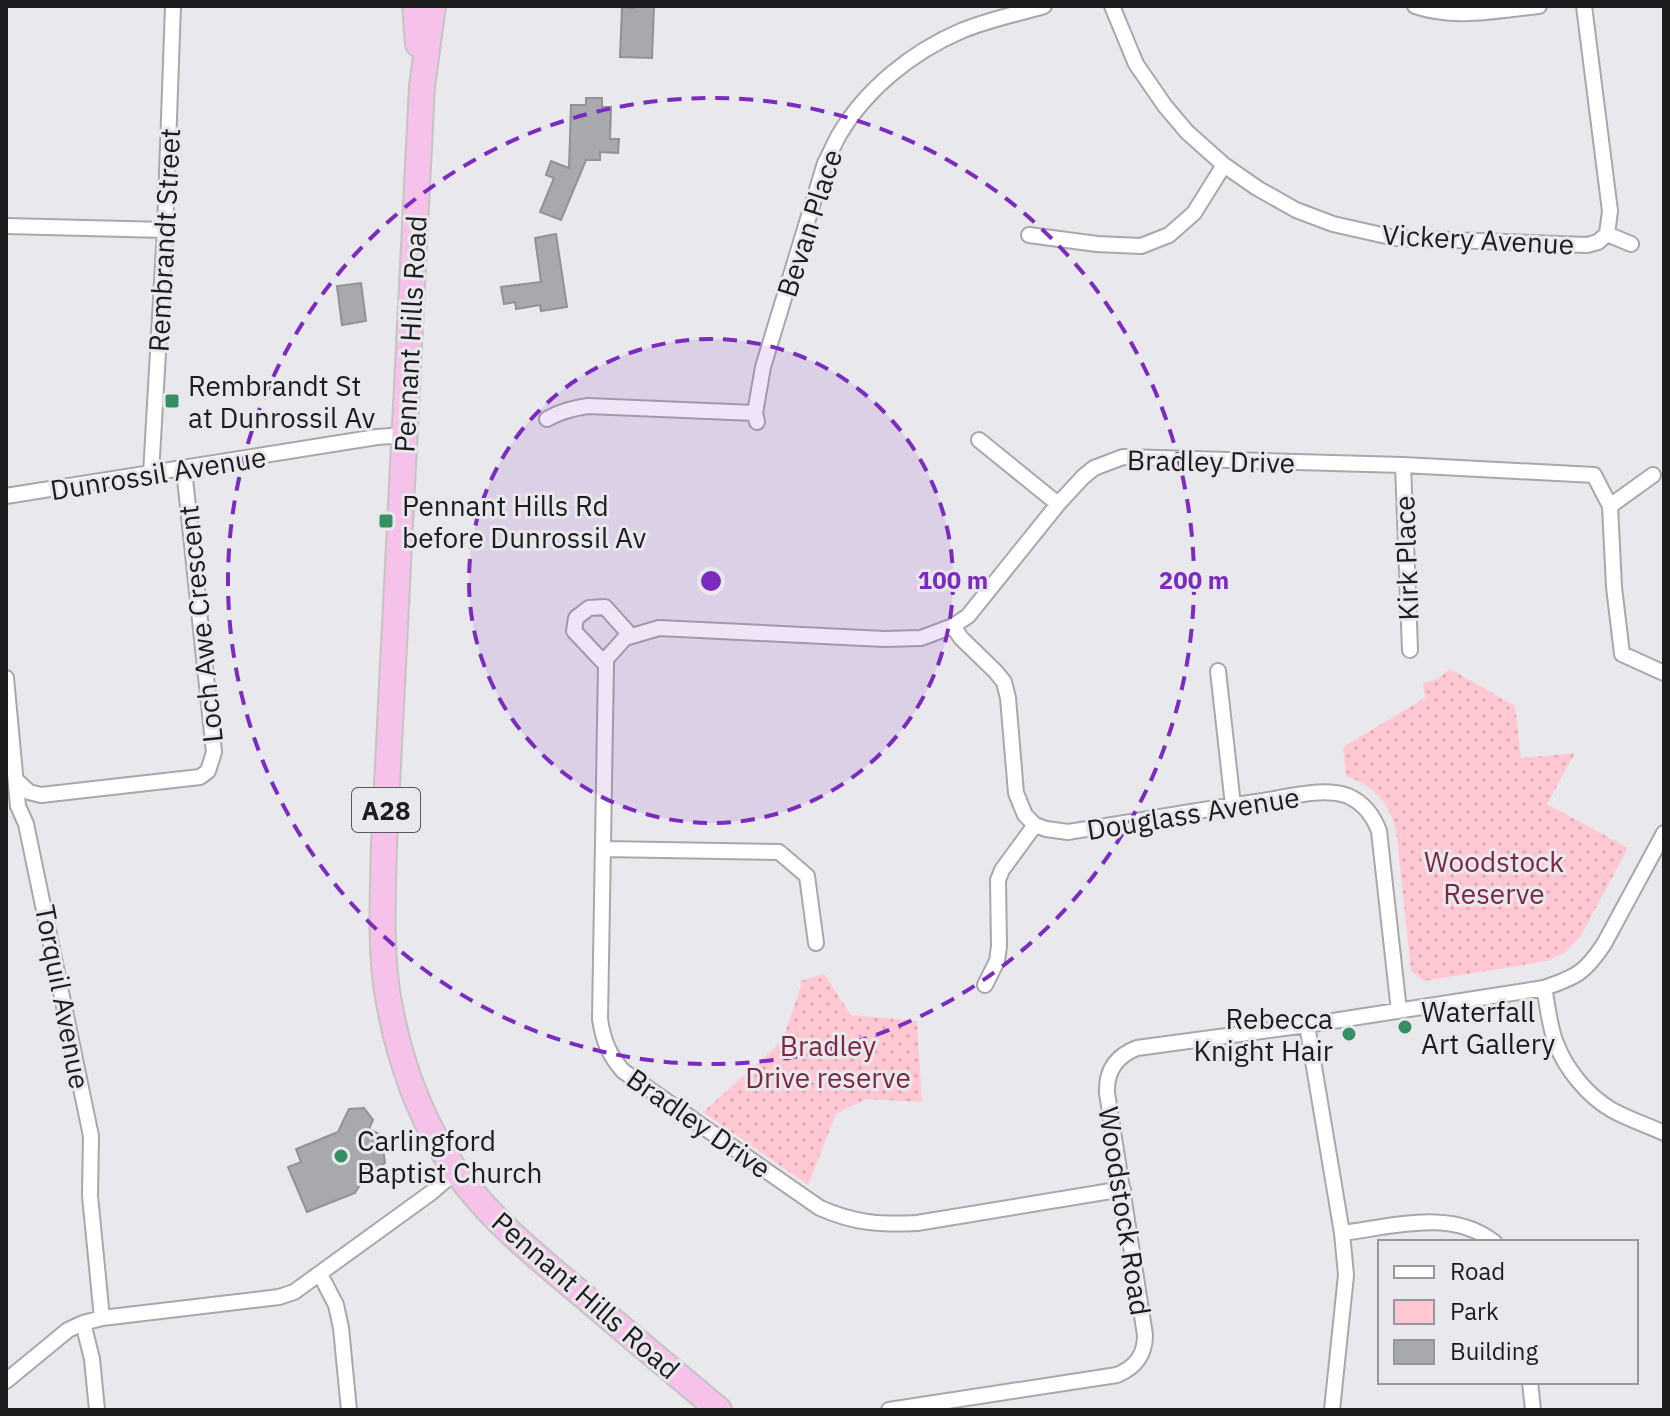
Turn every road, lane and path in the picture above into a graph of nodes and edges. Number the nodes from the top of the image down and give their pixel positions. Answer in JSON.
{"nodes":[{"id":1,"x":173,"y":6,"type":"edge"},
{"id":2,"x":415,"y":6,"type":"edge"},
{"id":3,"x":433,"y":6,"type":"edge"},
{"id":4,"x":1044,"y":6,"type":"edge"},
{"id":5,"x":1112,"y":6,"type":"edge"},
{"id":6,"x":1415,"y":6,"type":"edge"},
{"id":7,"x":1539,"y":6,"type":"edge"},
{"id":8,"x":1584,"y":6,"type":"edge"},
{"id":9,"x":422,"y":86,"type":"junction"},
{"id":10,"x":1224,"y":165,"type":"junction"},
{"id":11,"x":6,"y":226,"type":"edge"},
{"id":12,"x":165,"y":230,"type":"junction"},
{"id":13,"x":1607,"y":234,"type":"junction"},
{"id":14,"x":1029,"y":235,"type":"dead end"},
{"id":15,"x":1631,"y":244,"type":"dead end"},
{"id":16,"x":547,"y":419,"type":"dead end"},
{"id":17,"x":405,"y":435,"type":"junction"},
{"id":18,"x":979,"y":440,"type":"dead end"},
{"id":19,"x":1403,"y":465,"type":"junction"},
{"id":20,"x":184,"y":469,"type":"junction"},
{"id":21,"x":151,"y":474,"type":"junction"},
{"id":22,"x":1653,"y":475,"type":"dead end"},
{"id":23,"x":6,"y":496,"type":"edge"},
{"id":24,"x":1058,"y":504,"type":"junction"},
{"id":25,"x":1610,"y":506,"type":"junction"},
{"id":26,"x":953,"y":626,"type":"junction"},
{"id":27,"x":631,"y":636,"type":"junction"},
{"id":28,"x":1410,"y":650,"type":"dead end"},
{"id":29,"x":606,"y":665,"type":"junction"},
{"id":30,"x":1218,"y":671,"type":"dead end"},
{"id":31,"x":1664,"y":673,"type":"edge"},
{"id":32,"x":6,"y":678,"type":"edge"},
{"id":33,"x":17,"y":781,"type":"junction"},
{"id":34,"x":1233,"y":805,"type":"junction"},
{"id":35,"x":1035,"y":825,"type":"junction"},
{"id":36,"x":1664,"y":833,"type":"edge"},
{"id":37,"x":604,"y":849,"type":"junction"},
{"id":38,"x":816,"y":943,"type":"dead end"},
{"id":39,"x":985,"y":985,"type":"dead end"},
{"id":40,"x":1544,"y":988,"type":"junction"},
{"id":41,"x":1399,"y":1011,"type":"junction"},
{"id":42,"x":1307,"y":1025,"type":"junction"},
{"id":43,"x":1664,"y":1133,"type":"edge"},
{"id":44,"x":456,"y":1171,"type":"junction"},
{"id":45,"x":1123,"y":1189,"type":"junction"},
{"id":46,"x":1342,"y":1233,"type":"junction"},
{"id":47,"x":1491,"y":1240,"type":"edge"},
{"id":48,"x":320,"y":1274,"type":"junction"},
{"id":49,"x":102,"y":1318,"type":"junction"},
{"id":50,"x":83,"y":1323,"type":"junction"},
{"id":51,"x":6,"y":1381,"type":"edge"},
{"id":52,"x":1530,"y":1384,"type":"edge"},
{"id":53,"x":97,"y":1410,"type":"edge"},
{"id":54,"x":349,"y":1410,"type":"edge"},
{"id":55,"x":719,"y":1410,"type":"edge"},
{"id":56,"x":889,"y":1410,"type":"edge"},
{"id":57,"x":1332,"y":1410,"type":"edge"},
{"id":58,"x":1533,"y":1410,"type":"edge"}],
"edges":[{"from":1,"to":12,"type":"street","name":"Rembrandt Street"},
{"from":2,"to":9,"type":"highway","name":"Pennant Hills Road","number":"A28"},
{"from":3,"to":9,"type":"highway","name":"Pennant Hills Road","number":"A28"},
{"from":4,"to":16,"type":"street","name":"Bevan Place"},
{"from":5,"to":10,"type":"street","name":"Vickery Avenue"},
{"from":6,"to":7,"type":"street"},
{"from":8,"to":13,"type":"street"},
{"from":9,"to":17,"type":"highway","name":"Pennant Hills Road","number":"A28"},
{"from":10,"to":13,"type":"street","name":"Vickery Avenue"},
{"from":10,"to":14,"type":"street"},
{"from":11,"to":12,"type":"street"},
{"from":12,"to":21,"type":"street","name":"Rembrandt Street"},
{"from":13,"to":15,"type":"street"},
{"from":17,"to":20,"type":"street","name":"Dunrossil Avenue"},
{"from":17,"to":44,"type":"highway","name":"Pennant Hills Road","number":"A28"},
{"from":18,"to":24,"type":"street"},
{"from":19,"to":24,"type":"street","name":"Bradley Drive"},
{"from":19,"to":25,"type":"street","name":"Bradley Drive"},
{"from":19,"to":28,"type":"street","name":"Kirk Place"},
{"from":20,"to":21,"type":"street","name":"Dunrossil Avenue"},
{"from":20,"to":33,"type":"street","name":"Loch Awe Crescent"},
{"from":21,"to":23,"type":"street","name":"Dunrossil Avenue"},
{"from":22,"to":25,"type":"street"},
{"from":24,"to":26,"type":"street","name":"Bradley Drive"},
{"from":25,"to":31,"type":"street"},
{"from":26,"to":27,"type":"street","name":"Bradley Drive"},
{"from":26,"to":35,"type":"street"},
{"from":27,"to":29,"type":"street"},
{"from":27,"to":29,"type":"street"},
{"from":29,"to":37,"type":"street","name":"Bradley Drive"},
{"from":30,"to":34,"type":"street"},
{"from":32,"to":33,"type":"street","name":"Torquil Avenue"},
{"from":33,"to":49,"type":"street","name":"Torquil Avenue"},
{"from":34,"to":35,"type":"street","name":"Douglass Avenue"},
{"from":34,"to":41,"type":"street","name":"Douglass Avenue"},
{"from":35,"to":39,"type":"street"},
{"from":36,"to":40,"type":"street","name":"Woodstock Road"},
{"from":37,"to":38,"type":"street"},
{"from":37,"to":45,"type":"street","name":"Bradley Drive"},
{"from":40,"to":41,"type":"street","name":"Woodstock Road"},
{"from":40,"to":43,"type":"street"},
{"from":41,"to":42,"type":"street","name":"Woodstock Road"},
{"from":42,"to":45,"type":"street","name":"Woodstock Road"},
{"from":42,"to":46,"type":"street"},
{"from":44,"to":48,"type":"street"},
{"from":44,"to":55,"type":"highway","name":"Pennant Hills Road","number":"A28"},
{"from":45,"to":56,"type":"street","name":"Woodstock Road"},
{"from":46,"to":47,"type":"street"},
{"from":46,"to":57,"type":"street"},
{"from":48,"to":49,"type":"street"},
{"from":48,"to":54,"type":"street"},
{"from":49,"to":50,"type":"street"},
{"from":50,"to":51,"type":"street"},
{"from":50,"to":53,"type":"street"},
{"from":52,"to":58,"type":"street"}]}
